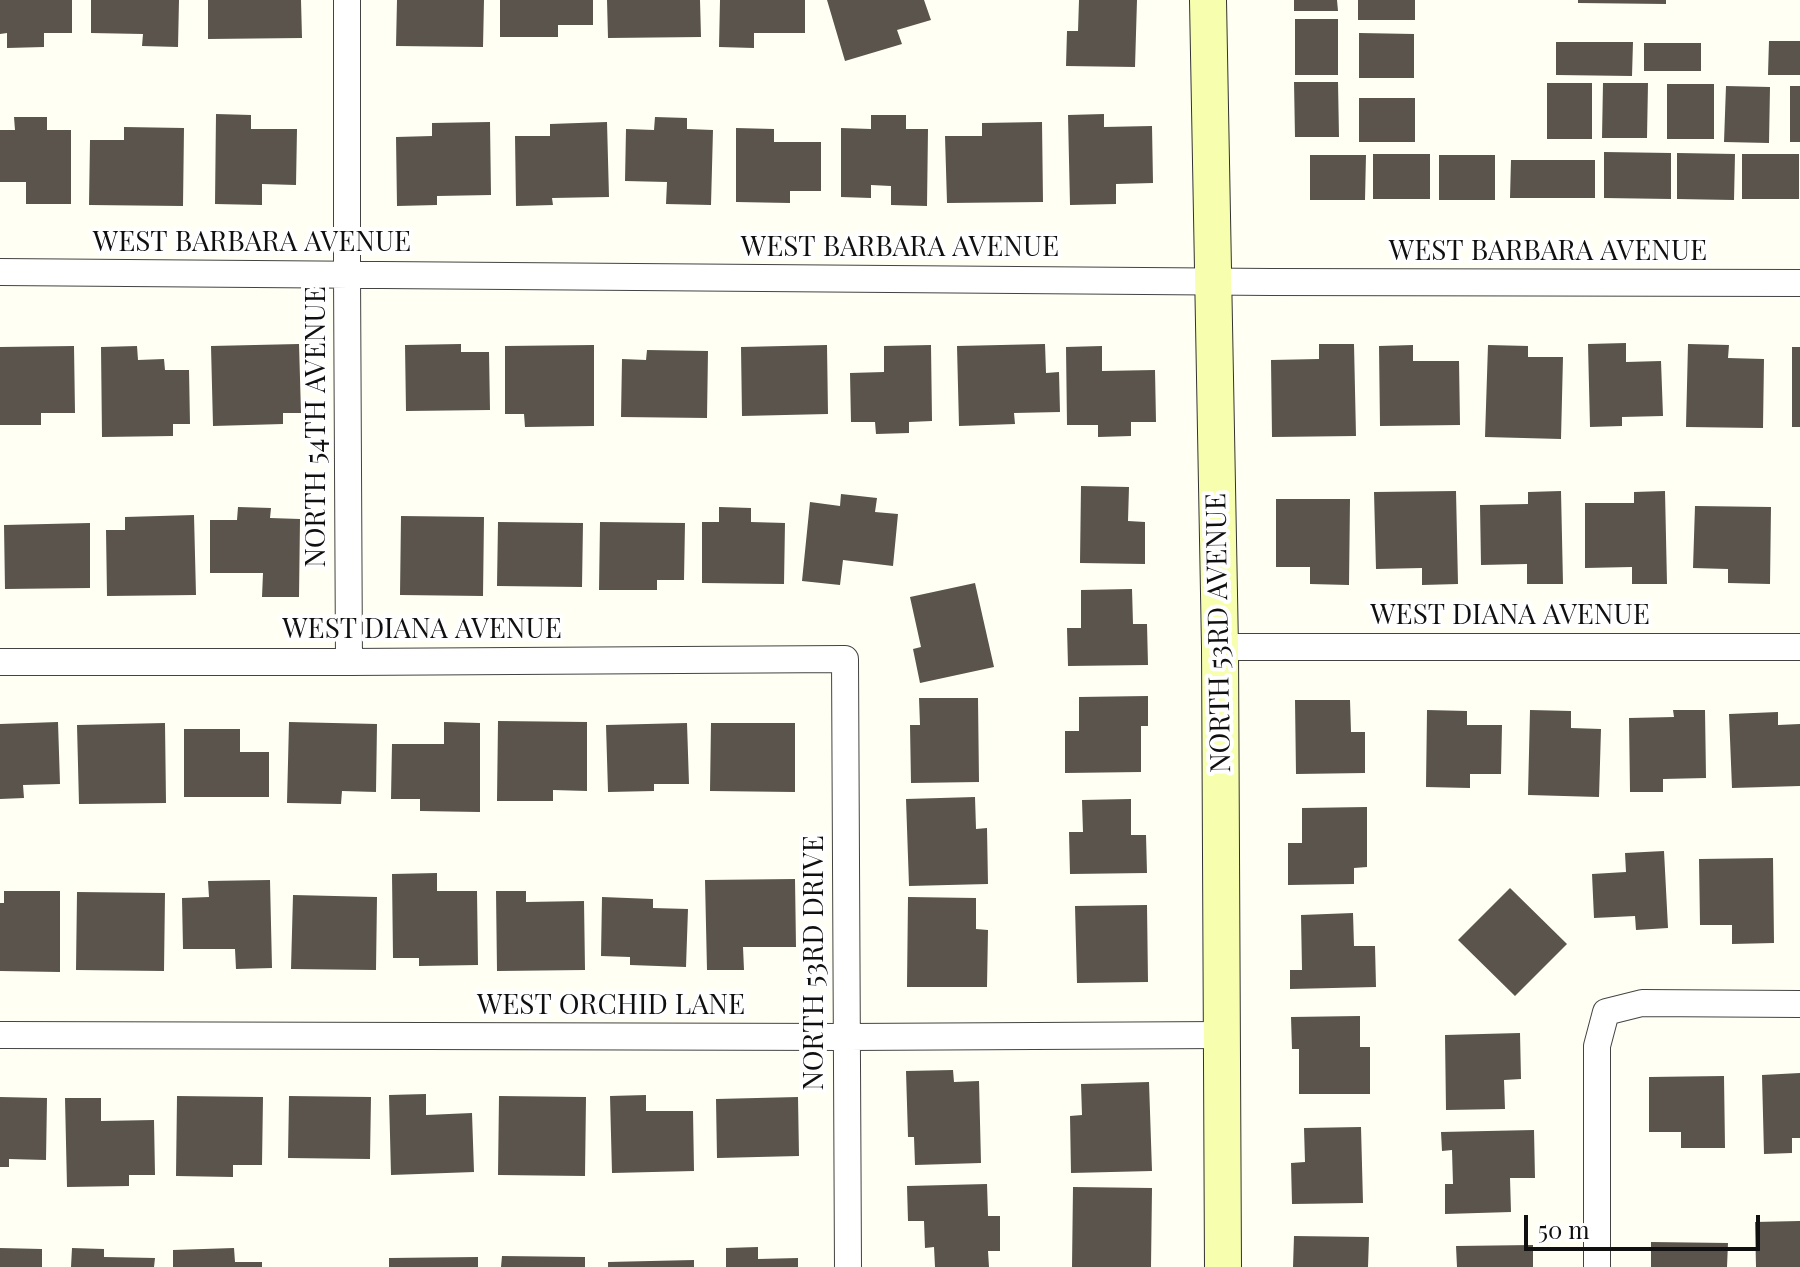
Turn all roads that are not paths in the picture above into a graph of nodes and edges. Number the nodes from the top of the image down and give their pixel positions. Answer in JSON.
{"nodes":[{"id":1,"x":347,"y":0,"type":"edge"},
{"id":2,"x":1208,"y":0,"type":"edge"},
{"id":3,"x":0,"y":272,"type":"edge"},
{"id":4,"x":347,"y":274,"type":"junction"},
{"id":5,"x":1213,"y":282,"type":"junction"},
{"id":6,"x":1800,"y":283,"type":"edge"},
{"id":7,"x":1220,"y":647,"type":"junction"},
{"id":8,"x":1800,"y":647,"type":"edge"},
{"id":9,"x":845,"y":659,"type":"joint"},
{"id":10,"x":0,"y":662,"type":"edge"},
{"id":11,"x":349,"y":662,"type":"junction"},
{"id":12,"x":1800,"y":1004,"type":"edge"},
{"id":13,"x":0,"y":1035,"type":"edge"},
{"id":14,"x":1222,"y":1035,"type":"junction"},
{"id":15,"x":847,"y":1037,"type":"junction"},
{"id":16,"x":848,"y":1267,"type":"edge"},
{"id":17,"x":1223,"y":1267,"type":"edge"},
{"id":18,"x":1597,"y":1267,"type":"edge"}],
"edges":[{"from":1,"to":4,"type":"street","name":"NORTH 54TH AVENUE"},
{"from":2,"to":5,"type":"street","name":"NORTH 53RD AVENUE"},
{"from":3,"to":4,"type":"street","name":"WEST BARBARA AVENUE"},
{"from":4,"to":5,"type":"street","name":"WEST BARBARA AVENUE"},
{"from":4,"to":11,"type":"street","name":"NORTH 54TH AVENUE"},
{"from":5,"to":6,"type":"street","name":"WEST BARBARA AVENUE"},
{"from":5,"to":7,"type":"street","name":"NORTH 53RD AVENUE"},
{"from":7,"to":8,"type":"street","name":"WEST DIANA AVENUE"},
{"from":7,"to":14,"type":"street","name":"NORTH 53RD AVENUE"},
{"from":9,"to":11,"type":"street","name":"WEST DIANA AVENUE"},
{"from":9,"to":15,"type":"street","name":"NORTH 53RD DRIVE"},
{"from":10,"to":11,"type":"street","name":"WEST DIANA AVENUE"},
{"from":12,"to":18,"type":"street"},
{"from":13,"to":15,"type":"street","name":"WEST ORCHID LANE"},
{"from":14,"to":15,"type":"street","name":"WEST ORCHID LANE"},
{"from":14,"to":17,"type":"street","name":"NORTH 53RD AVENUE"},
{"from":15,"to":16,"type":"street","name":"NORTH 53RD DRIVE"}]}
